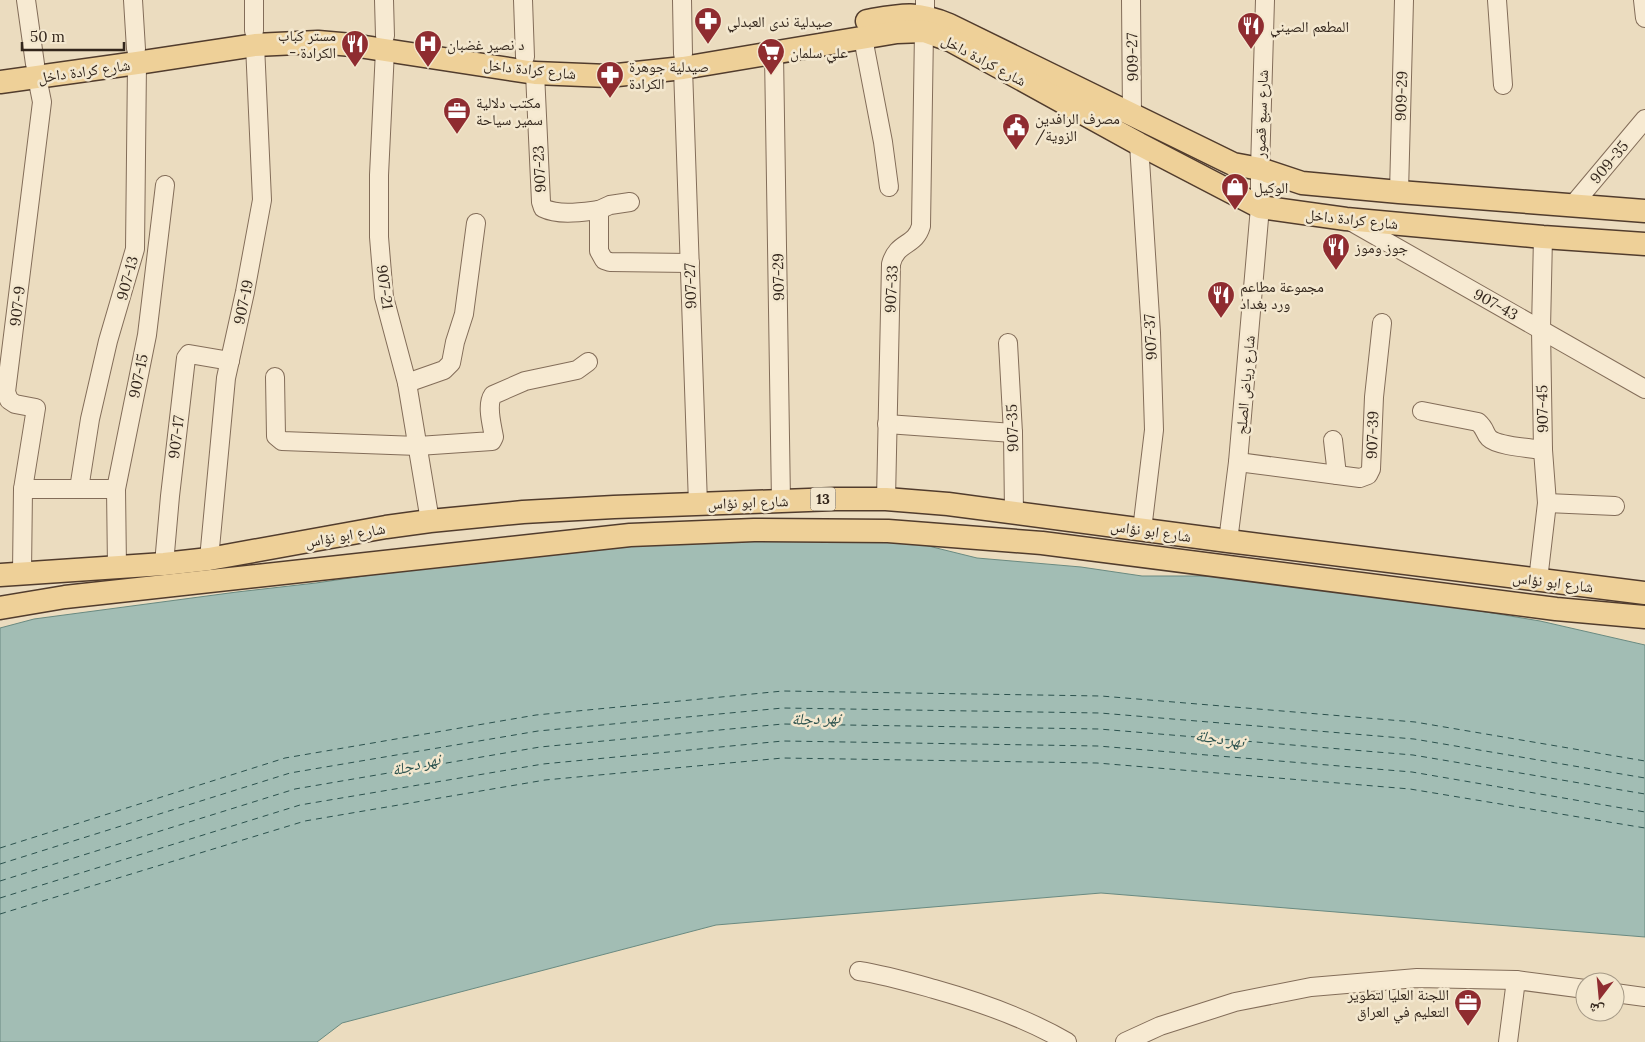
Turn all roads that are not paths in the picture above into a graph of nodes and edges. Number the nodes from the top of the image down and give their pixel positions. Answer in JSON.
{"nodes":[{"id":1,"x":26,"y":0,"type":"edge"},
{"id":2,"x":134,"y":0,"type":"edge"},
{"id":3,"x":254,"y":0,"type":"edge"},
{"id":4,"x":384,"y":0,"type":"edge"},
{"id":5,"x":523,"y":0,"type":"edge"},
{"id":6,"x":682,"y":0,"type":"edge"},
{"id":7,"x":1131,"y":0,"type":"edge"},
{"id":8,"x":1265,"y":0,"type":"edge"},
{"id":9,"x":1404,"y":0,"type":"edge"},
{"id":10,"x":1497,"y":0,"type":"edge"},
{"id":11,"x":1643,"y":0,"type":"edge"},
{"id":12,"x":925,"y":16,"type":"edge"},
{"id":13,"x":1645,"y":18,"type":"edge"},
{"id":14,"x":255,"y":38,"type":"junction"},
{"id":15,"x":863,"y":38,"type":"junction"},
{"id":16,"x":385,"y":43,"type":"junction"},
{"id":17,"x":774,"y":54,"type":"junction"},
{"id":18,"x":137,"y":56,"type":"junction"},
{"id":19,"x":683,"y":61,"type":"junction"},
{"id":20,"x":530,"y":65,"type":"junction"},
{"id":21,"x":0,"y":68,"type":"edge"},
{"id":22,"x":36,"y":70,"type":"junction"},
{"id":23,"x":0,"y":82,"type":"edge"},
{"id":24,"x":1503,"y":85,"type":"dead end"},
{"id":25,"x":1132,"y":115,"type":"junction"},
{"id":26,"x":1645,"y":119,"type":"edge"},
{"id":27,"x":1139,"y":144,"type":"junction"},
{"id":28,"x":1260,"y":169,"type":"junction"},
{"id":29,"x":165,"y":185,"type":"dead end"},
{"id":30,"x":889,"y":187,"type":"dead end"},
{"id":31,"x":1399,"y":192,"type":"junction"},
{"id":32,"x":630,"y":202,"type":"dead end"},
{"id":33,"x":1572,"y":206,"type":"junction"},
{"id":34,"x":1260,"y":207,"type":"junction"},
{"id":35,"x":599,"y":210,"type":"junction"},
{"id":36,"x":1645,"y":211,"type":"edge"},
{"id":37,"x":1346,"y":219,"type":"junction"},
{"id":38,"x":476,"y":223,"type":"dead end"},
{"id":39,"x":1543,"y":237,"type":"junction"},
{"id":40,"x":1645,"y":244,"type":"edge"},
{"id":41,"x":690,"y":263,"type":"junction"},
{"id":42,"x":1382,"y":324,"type":"dead end"},
{"id":43,"x":1541,"y":329,"type":"junction"},
{"id":44,"x":1008,"y":343,"type":"dead end"},
{"id":45,"x":230,"y":361,"type":"junction"},
{"id":46,"x":588,"y":362,"type":"dead end"},
{"id":47,"x":275,"y":377,"type":"dead end"},
{"id":48,"x":407,"y":383,"type":"junction"},
{"id":49,"x":1645,"y":389,"type":"edge"},
{"id":50,"x":1422,"y":411,"type":"dead end"},
{"id":51,"x":887,"y":424,"type":"junction"},
{"id":52,"x":1013,"y":432,"type":"junction"},
{"id":53,"x":1333,"y":440,"type":"dead end"},
{"id":54,"x":418,"y":446,"type":"junction"},
{"id":55,"x":1543,"y":450,"type":"junction"},
{"id":56,"x":1238,"y":462,"type":"junction"},
{"id":57,"x":1337,"y":474,"type":"junction"},
{"id":58,"x":23,"y":489,"type":"junction"},
{"id":59,"x":79,"y":489,"type":"junction"},
{"id":60,"x":116,"y":489,"type":"junction"},
{"id":61,"x":886,"y":499,"type":"junction"},
{"id":62,"x":781,"y":501,"type":"junction"},
{"id":63,"x":1547,"y":503,"type":"junction"},
{"id":64,"x":698,"y":504,"type":"junction"},
{"id":65,"x":1615,"y":506,"type":"dead end"},
{"id":66,"x":1014,"y":512,"type":"junction"},
{"id":67,"x":430,"y":521,"type":"junction"},
{"id":68,"x":1142,"y":530,"type":"junction"},
{"id":69,"x":1228,"y":541,"type":"junction"},
{"id":70,"x":209,"y":559,"type":"junction"},
{"id":71,"x":164,"y":564,"type":"junction"},
{"id":72,"x":117,"y":567,"type":"junction"},
{"id":73,"x":11,"y":574,"type":"edge"},
{"id":74,"x":1538,"y":580,"type":"junction"},
{"id":75,"x":1645,"y":593,"type":"edge"},
{"id":76,"x":0,"y":608,"type":"edge"},
{"id":77,"x":1645,"y":617,"type":"edge"},
{"id":78,"x":859,"y":971,"type":"dead end"},
{"id":79,"x":1516,"y":980,"type":"junction"},
{"id":80,"x":1575,"y":988,"type":"edge"},
{"id":81,"x":1625,"y":994,"type":"edge"},
{"id":82,"x":1645,"y":997,"type":"edge"},
{"id":83,"x":1067,"y":1042,"type":"edge"},
{"id":84,"x":1125,"y":1042,"type":"edge"},
{"id":85,"x":1508,"y":1042,"type":"edge"}],
"edges":[{"from":1,"to":22,"type":"street"},
{"from":2,"to":18,"type":"street","name":"907-13"},
{"from":3,"to":14,"type":"street","name":"907-19"},
{"from":4,"to":16,"type":"street","name":"907-21"},
{"from":5,"to":20,"type":"street"},
{"from":6,"to":19,"type":"street","name":"907-27"},
{"from":7,"to":25,"type":"street","name":"909-27"},
{"from":8,"to":28,"type":"street","name":"شارع سبع قصور"},
{"from":9,"to":31,"type":"street","name":"909-29"},
{"from":10,"to":24,"type":"street"},
{"from":11,"to":13,"type":"street"},
{"from":12,"to":15,"type":"main road","name":"شارع كرادة داخل"},
{"from":12,"to":19,"type":"main road","name":"شارع كرادة داخل"},
{"from":12,"to":25,"type":"main road","name":"شارع كرادة داخل"},
{"from":12,"to":27,"type":"main road","name":"شارع كرادة داخل"},
{"from":12,"to":51,"type":"street","name":"907-33"},
{"from":14,"to":16,"type":"main road","name":"شارع كرادة داخل"},
{"from":14,"to":18,"type":"main road","name":"شارع كرادة داخل"},
{"from":14,"to":45,"type":"street","name":"907-19"},
{"from":15,"to":17,"type":"main road","name":"شارع كرادة داخل"},
{"from":15,"to":30,"type":"street"},
{"from":16,"to":20,"type":"main road","name":"شارع كرادة داخل"},
{"from":16,"to":48,"type":"street","name":"907-21"},
{"from":17,"to":19,"type":"main road","name":"شارع كرادة داخل"},
{"from":17,"to":62,"type":"street","name":"907-29"},
{"from":18,"to":22,"type":"main road","name":"شارع كرادة داخل"},
{"from":18,"to":59,"type":"street","name":"907-13"},
{"from":19,"to":20,"type":"main road","name":"شارع كرادة داخل"},
{"from":19,"to":41,"type":"street","name":"907-27"},
{"from":20,"to":35,"type":"street","name":"907-23"},
{"from":21,"to":22,"type":"main road","name":"شارع كرادة داخل"},
{"from":22,"to":23,"type":"main road","name":"شارع كرادة داخل"},
{"from":22,"to":58,"type":"street","name":"907-9"},
{"from":25,"to":28,"type":"main road","name":"شارع كرادة داخل"},
{"from":26,"to":33,"type":"street","name":"909-35"},
{"from":27,"to":34,"type":"main road","name":"شارع كرادة داخل"},
{"from":27,"to":68,"type":"street","name":"907-37"},
{"from":28,"to":31,"type":"main road","name":"شارع كرادة داخل"},
{"from":28,"to":34,"type":"street","name":"شارع رياض الصلح"},
{"from":29,"to":60,"type":"street","name":"907-15"},
{"from":31,"to":33,"type":"main road","name":"شارع كرادة داخل"},
{"from":32,"to":35,"type":"street"},
{"from":33,"to":36,"type":"main road","name":"شارع كرادة داخل"},
{"from":34,"to":37,"type":"main road","name":"شارع كرادة داخل"},
{"from":34,"to":56,"type":"street","name":"شارع رياض الصلح"},
{"from":35,"to":41,"type":"street"},
{"from":37,"to":39,"type":"main road","name":"شارع كرادة داخل"},
{"from":37,"to":43,"type":"street","name":"907-43"},
{"from":38,"to":48,"type":"street"},
{"from":39,"to":40,"type":"main road","name":"شارع كرادة داخل"},
{"from":39,"to":43,"type":"street","name":"907-45"},
{"from":41,"to":64,"type":"street","name":"907-27"},
{"from":42,"to":57,"type":"street","name":"907-39"},
{"from":43,"to":49,"type":"street","name":"907-43"},
{"from":43,"to":55,"type":"street","name":"907-45"},
{"from":44,"to":52,"type":"street","name":"907-35"},
{"from":45,"to":70,"type":"street","name":"907-19"},
{"from":45,"to":71,"type":"street","name":"907-17"},
{"from":46,"to":54,"type":"street"},
{"from":47,"to":54,"type":"street"},
{"from":48,"to":54,"type":"street","name":"907-21"},
{"from":50,"to":55,"type":"street"},
{"from":51,"to":52,"type":"street"},
{"from":51,"to":61,"type":"street","name":"907-33"},
{"from":52,"to":66,"type":"street","name":"907-35"},
{"from":53,"to":57,"type":"street"},
{"from":54,"to":67,"type":"street","name":"907-21"},
{"from":55,"to":63,"type":"street","name":"907-45"},
{"from":56,"to":57,"type":"street","name":"907-39"},
{"from":56,"to":69,"type":"street","name":"شارع رياض الصلح"},
{"from":58,"to":59,"type":"street"},
{"from":58,"to":73,"type":"street","name":"907-9"},
{"from":59,"to":60,"type":"street"},
{"from":60,"to":72,"type":"street","name":"907-15"},
{"from":61,"to":62,"type":"main road","name":"شارع ابو نؤاس","number":"13"},
{"from":61,"to":66,"type":"main road","name":"شارع ابو نؤاس","number":"13"},
{"from":62,"to":64,"type":"main road","name":"شارع ابو نؤاس","number":"13"},
{"from":63,"to":65,"type":"street"},
{"from":63,"to":74,"type":"street","name":"907-45"},
{"from":64,"to":67,"type":"main road","name":"شارع ابو نؤاس","number":"13"},
{"from":66,"to":68,"type":"main road","name":"شارع ابو نؤاس","number":"13"},
{"from":67,"to":70,"type":"main road","name":"شارع ابو نؤاس","number":"13"},
{"from":68,"to":69,"type":"main road","name":"شارع ابو نؤاس","number":"13"},
{"from":69,"to":74,"type":"main road","name":"شارع ابو نؤاس","number":"13"},
{"from":70,"to":71,"type":"main road","name":"شارع ابو نؤاس","number":"13"},
{"from":71,"to":72,"type":"main road","name":"شارع ابو نؤاس","number":"13"},
{"from":72,"to":73,"type":"main road","name":"شارع ابو نؤاس","number":"13"},
{"from":74,"to":75,"type":"main road","name":"شارع ابو نؤاس","number":"13"},
{"from":76,"to":77,"type":"main road","name":"شارع ابو نؤاس","number":"13"},
{"from":78,"to":83,"type":"street"},
{"from":79,"to":80,"type":"street"},
{"from":79,"to":84,"type":"street"},
{"from":79,"to":85,"type":"street"},
{"from":81,"to":82,"type":"street"}]}
